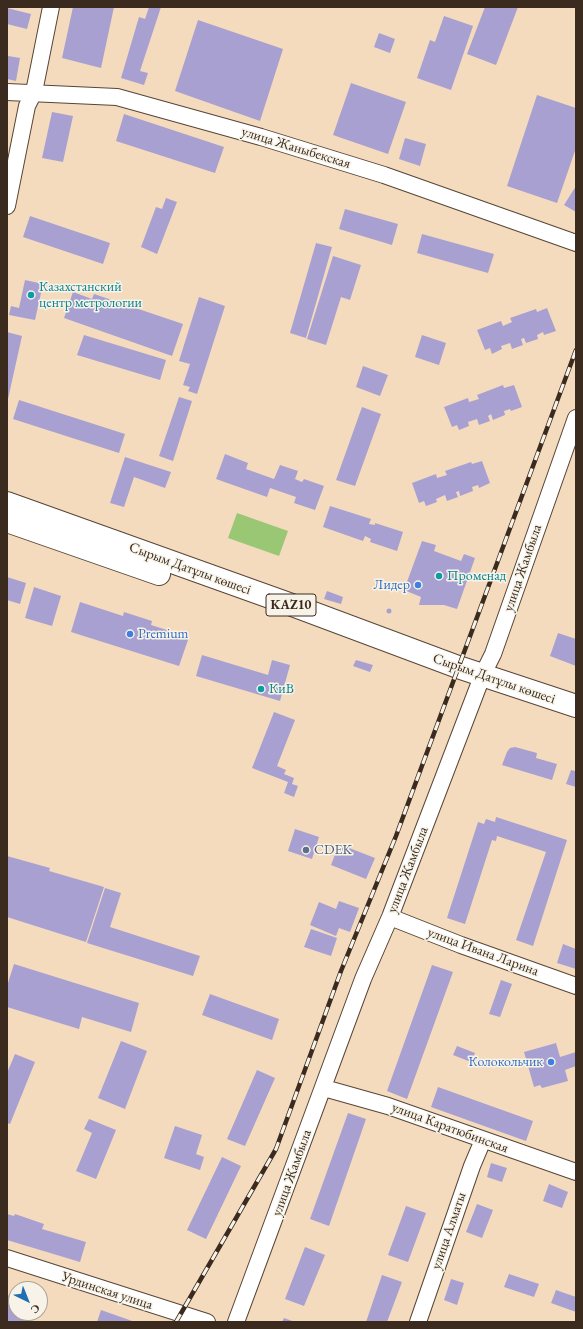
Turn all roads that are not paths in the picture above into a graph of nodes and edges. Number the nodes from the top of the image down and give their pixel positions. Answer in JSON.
{"nodes":[{"id":1,"x":51,"y":7,"type":"edge"},
{"id":2,"x":7,"y":92,"type":"edge"},
{"id":3,"x":34,"y":92,"type":"junction"},
{"id":4,"x":7,"y":206,"type":"edge"},
{"id":5,"x":576,"y":243,"type":"edge"},
{"id":6,"x":576,"y":418,"type":"edge"},
{"id":7,"x":7,"y":504,"type":"edge"},
{"id":8,"x":7,"y":521,"type":"edge"},
{"id":9,"x":481,"y":681,"type":"junction"},
{"id":10,"x":576,"y":706,"type":"edge"},
{"id":11,"x":576,"y":720,"type":"edge"},
{"id":12,"x":390,"y":916,"type":"junction"},
{"id":13,"x":576,"y":986,"type":"edge"},
{"id":14,"x":324,"y":1088,"type":"junction"},
{"id":15,"x":483,"y":1140,"type":"junction"},
{"id":16,"x":576,"y":1172,"type":"edge"},
{"id":17,"x":7,"y":1258,"type":"edge"},
{"id":18,"x":206,"y":1322,"type":"edge"},
{"id":19,"x":236,"y":1322,"type":"edge"},
{"id":20,"x":418,"y":1322,"type":"edge"}],
"edges":[{"from":1,"to":3,"type":"street"},
{"from":2,"to":3,"type":"street","name":"улица Жаныбекская"},
{"from":3,"to":4,"type":"street"},
{"from":3,"to":5,"type":"street","name":"улица Жаныбекская"},
{"from":6,"to":9,"type":"street","name":"улица Жамбыла"},
{"from":7,"to":9,"type":"highway","name":"Сырым Датұлы көшесі","number":"KAZ10"},
{"from":8,"to":9,"type":"highway","name":"Сырым Датұлы көшесі","number":"KAZ10"},
{"from":9,"to":10,"type":"highway","name":"Сырым Датұлы көшесі","number":"KAZ10"},
{"from":9,"to":11,"type":"highway","name":"Сырым Датұлы көшесі","number":"KAZ10"},
{"from":9,"to":12,"type":"street","name":"улица Жамбыла"},
{"from":12,"to":13,"type":"street","name":"улица Ивана Ларина"},
{"from":12,"to":14,"type":"street","name":"улица Жамбыла"},
{"from":14,"to":15,"type":"street","name":"улица Каратюбинская"},
{"from":14,"to":19,"type":"street","name":"улица Жамбыла"},
{"from":15,"to":16,"type":"street","name":"улица Каратюбинская"},
{"from":15,"to":20,"type":"street","name":"улица Алматы"},
{"from":17,"to":18,"type":"street","name":"Урдинская улица"}]}
